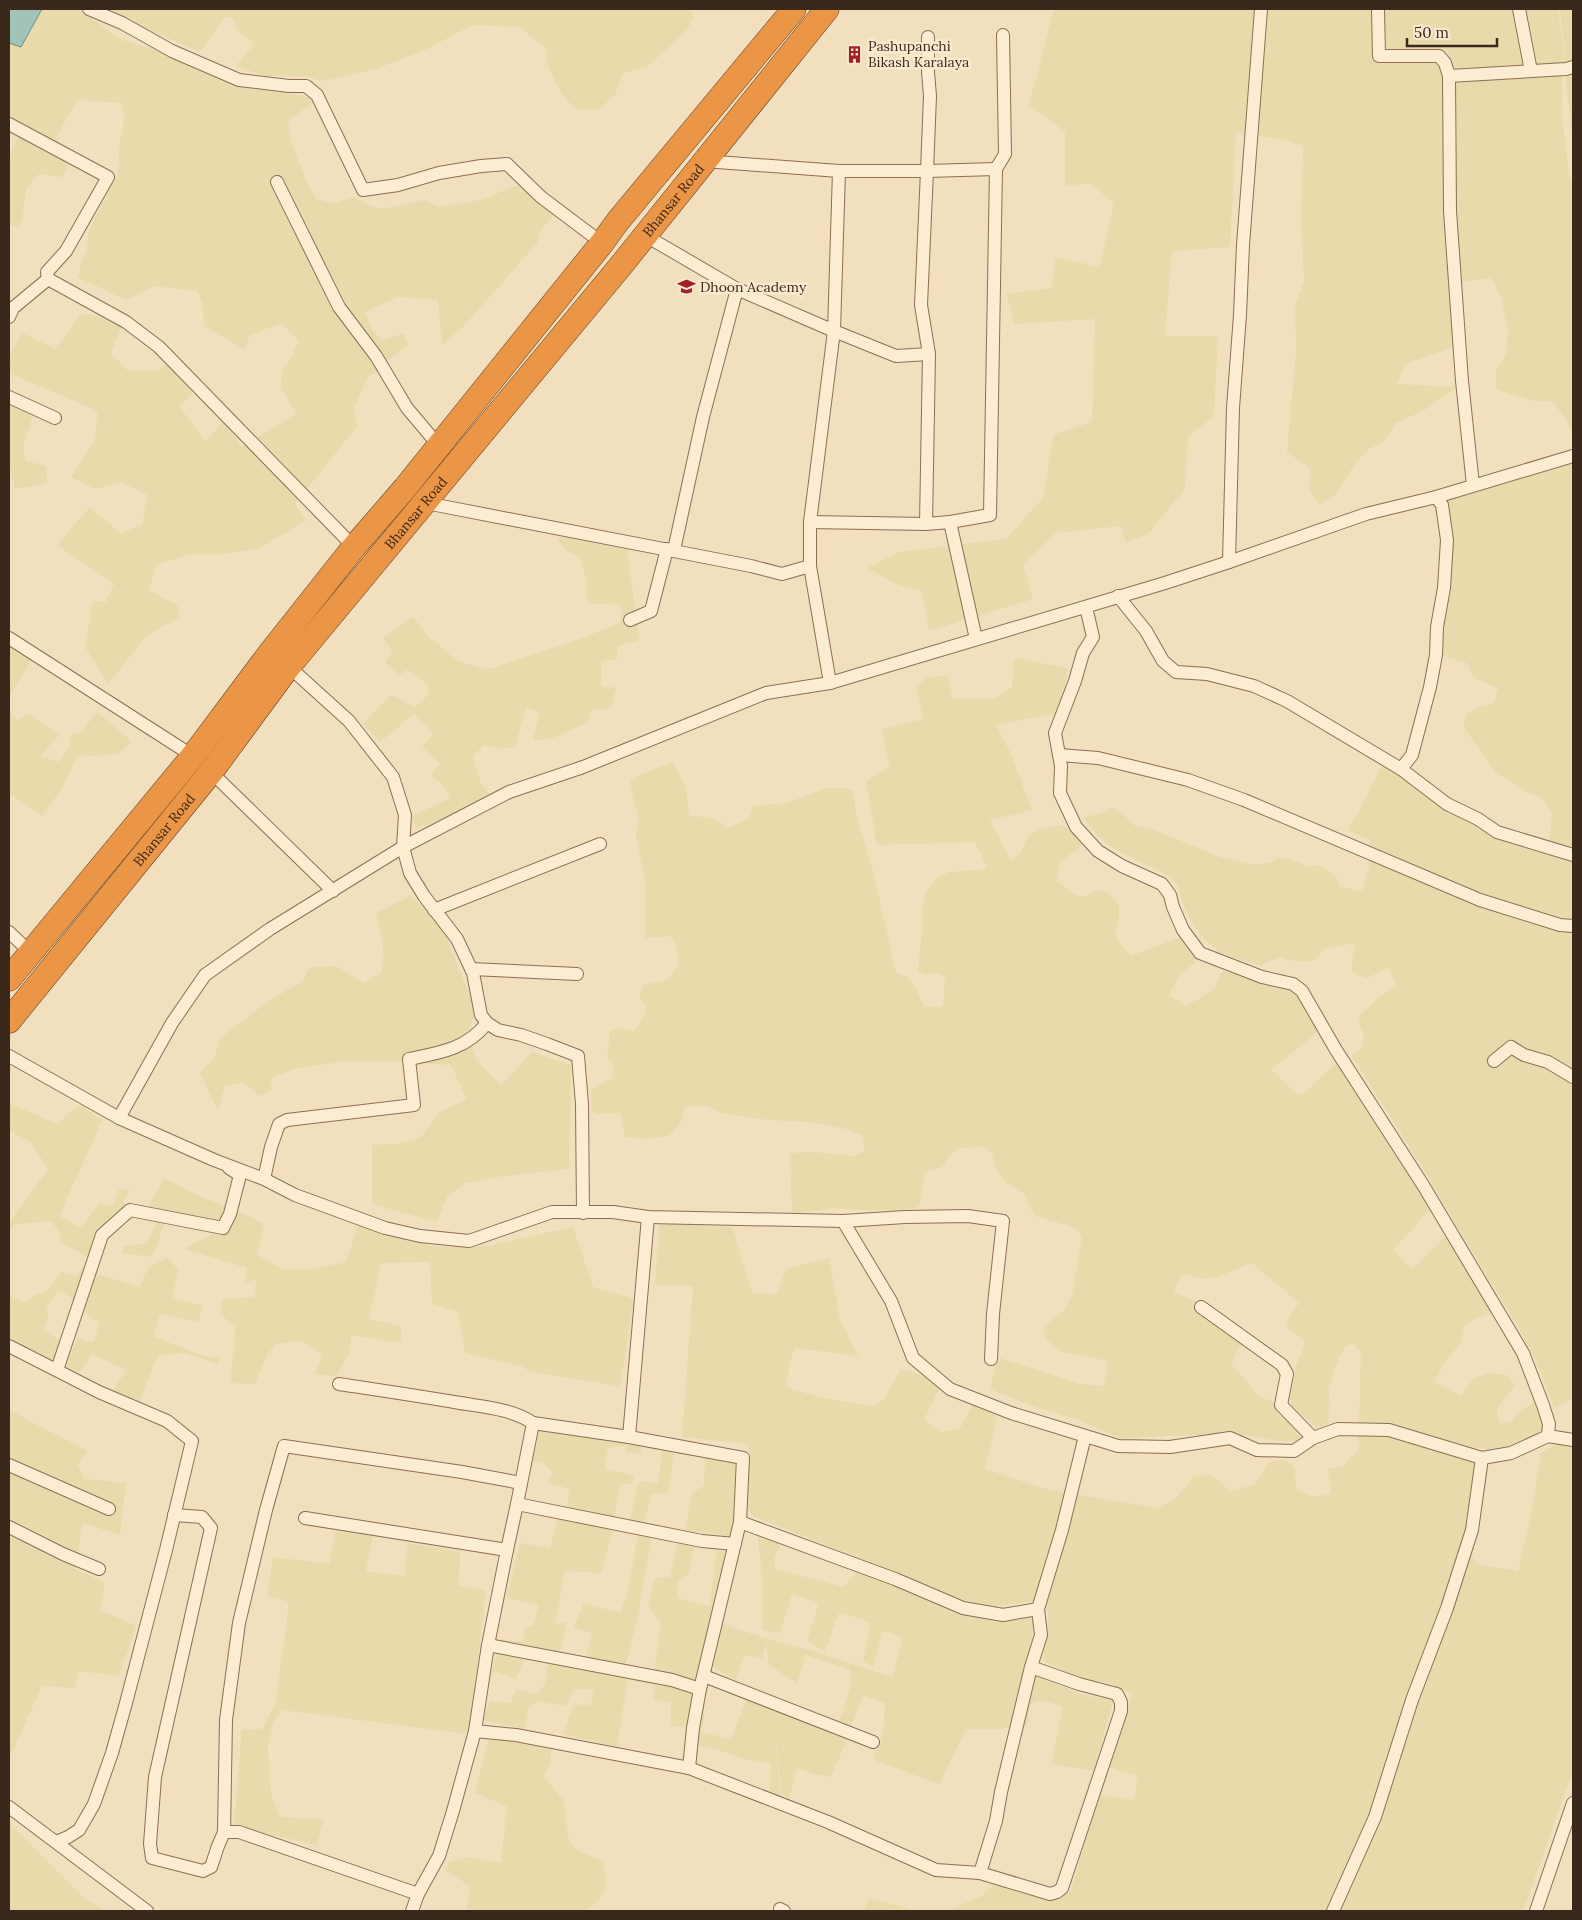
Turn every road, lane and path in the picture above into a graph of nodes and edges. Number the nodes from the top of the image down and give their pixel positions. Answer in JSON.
{"nodes":[{"id":1,"x":90,"y":9,"type":"edge"},
{"id":2,"x":794,"y":9,"type":"edge"},
{"id":3,"x":827,"y":9,"type":"edge"},
{"id":4,"x":1260,"y":9,"type":"edge"},
{"id":5,"x":1378,"y":9,"type":"edge"},
{"id":6,"x":1520,"y":9,"type":"edge"},
{"id":7,"x":1002,"y":35,"type":"dead end"},
{"id":8,"x":928,"y":38,"type":"dead end"},
{"id":9,"x":1573,"y":67,"type":"edge"},
{"id":10,"x":1531,"y":70,"type":"junction"},
{"id":11,"x":1449,"y":76,"type":"junction"},
{"id":12,"x":9,"y":124,"type":"edge"},
{"id":13,"x":704,"y":161,"type":"junction"},
{"id":14,"x":996,"y":169,"type":"junction"},
{"id":15,"x":839,"y":171,"type":"junction"},
{"id":16,"x":927,"y":172,"type":"junction"},
{"id":17,"x":277,"y":182,"type":"dead end"},
{"id":18,"x":646,"y":236,"type":"junction"},
{"id":19,"x":602,"y":243,"type":"junction"},
{"id":20,"x":48,"y":279,"type":"junction"},
{"id":21,"x":737,"y":289,"type":"junction"},
{"id":22,"x":10,"y":310,"type":"edge"},
{"id":23,"x":834,"y":331,"type":"junction"},
{"id":24,"x":929,"y":354,"type":"junction"},
{"id":25,"x":9,"y":397,"type":"edge"},
{"id":26,"x":55,"y":418,"type":"dead end"},
{"id":27,"x":439,"y":446,"type":"junction"},
{"id":28,"x":1573,"y":456,"type":"edge"},
{"id":29,"x":1473,"y":485,"type":"junction"},
{"id":30,"x":1436,"y":497,"type":"junction"},
{"id":31,"x":426,"y":503,"type":"junction"},
{"id":32,"x":810,"y":522,"type":"junction"},
{"id":33,"x":950,"y":522,"type":"junction"},
{"id":34,"x":926,"y":524,"type":"junction"},
{"id":35,"x":354,"y":547,"type":"junction"},
{"id":36,"x":671,"y":550,"type":"junction"},
{"id":37,"x":1229,"y":562,"type":"junction"},
{"id":38,"x":810,"y":566,"type":"junction"},
{"id":39,"x":1118,"y":596,"type":"junction"},
{"id":40,"x":1086,"y":607,"type":"junction"},
{"id":41,"x":630,"y":620,"type":"dead end"},
{"id":42,"x":9,"y":638,"type":"edge"},
{"id":43,"x":976,"y":639,"type":"junction"},
{"id":44,"x":280,"y":659,"type":"junction"},
{"id":45,"x":830,"y":683,"type":"junction"},
{"id":46,"x":1059,"y":755,"type":"junction"},
{"id":47,"x":193,"y":756,"type":"junction"},
{"id":48,"x":1401,"y":769,"type":"junction"},
{"id":49,"x":211,"y":772,"type":"junction"},
{"id":50,"x":600,"y":844,"type":"dead end"},
{"id":51,"x":403,"y":847,"type":"junction"},
{"id":52,"x":1573,"y":855,"type":"edge"},
{"id":53,"x":333,"y":891,"type":"junction"},
{"id":54,"x":434,"y":910,"type":"junction"},
{"id":55,"x":1573,"y":926,"type":"edge"},
{"id":56,"x":9,"y":932,"type":"edge"},
{"id":57,"x":30,"y":952,"type":"junction"},
{"id":58,"x":471,"y":969,"type":"junction"},
{"id":59,"x":578,"y":974,"type":"dead end"},
{"id":60,"x":9,"y":979,"type":"edge"},
{"id":61,"x":9,"y":1021,"type":"edge"},
{"id":62,"x":488,"y":1023,"type":"junction"},
{"id":63,"x":9,"y":1056,"type":"edge"},
{"id":64,"x":1494,"y":1061,"type":"dead end"},
{"id":65,"x":1573,"y":1077,"type":"edge"},
{"id":66,"x":119,"y":1118,"type":"junction"},
{"id":67,"x":214,"y":1160,"type":"junction"},
{"id":68,"x":264,"y":1179,"type":"junction"},
{"id":69,"x":583,"y":1213,"type":"junction"},
{"id":70,"x":648,"y":1217,"type":"junction"},
{"id":71,"x":843,"y":1221,"type":"junction"},
{"id":72,"x":1201,"y":1307,"type":"dead end"},
{"id":73,"x":9,"y":1346,"type":"edge"},
{"id":74,"x":991,"y":1359,"type":"dead end"},
{"id":75,"x":57,"y":1370,"type":"junction"},
{"id":76,"x":339,"y":1384,"type":"dead end"},
{"id":77,"x":533,"y":1423,"type":"junction"},
{"id":78,"x":1085,"y":1436,"type":"junction"},
{"id":79,"x":1548,"y":1436,"type":"junction"},
{"id":80,"x":629,"y":1437,"type":"junction"},
{"id":81,"x":1313,"y":1438,"type":"junction"},
{"id":82,"x":1573,"y":1440,"type":"edge"},
{"id":83,"x":1482,"y":1458,"type":"junction"},
{"id":84,"x":9,"y":1465,"type":"edge"},
{"id":85,"x":521,"y":1483,"type":"junction"},
{"id":86,"x":517,"y":1504,"type":"junction"},
{"id":87,"x":109,"y":1509,"type":"dead end"},
{"id":88,"x":174,"y":1514,"type":"junction"},
{"id":89,"x":305,"y":1518,"type":"dead end"},
{"id":90,"x":740,"y":1522,"type":"junction"},
{"id":91,"x":9,"y":1527,"type":"edge"},
{"id":92,"x":735,"y":1544,"type":"junction"},
{"id":93,"x":507,"y":1550,"type":"junction"},
{"id":94,"x":99,"y":1569,"type":"dead end"},
{"id":95,"x":1038,"y":1609,"type":"junction"},
{"id":96,"x":488,"y":1645,"type":"junction"},
{"id":97,"x":1031,"y":1667,"type":"junction"},
{"id":98,"x":704,"y":1676,"type":"junction"},
{"id":99,"x":700,"y":1689,"type":"junction"},
{"id":100,"x":475,"y":1731,"type":"junction"},
{"id":101,"x":873,"y":1742,"type":"dead end"},
{"id":102,"x":688,"y":1768,"type":"junction"},
{"id":103,"x":1573,"y":1803,"type":"edge"},
{"id":104,"x":9,"y":1807,"type":"edge"},
{"id":105,"x":224,"y":1832,"type":"junction"},
{"id":106,"x":56,"y":1842,"type":"junction"},
{"id":107,"x":980,"y":1874,"type":"junction"},
{"id":108,"x":418,"y":1894,"type":"junction"},
{"id":109,"x":147,"y":1911,"type":"edge"},
{"id":110,"x":412,"y":1911,"type":"edge"},
{"id":111,"x":1333,"y":1911,"type":"edge"},
{"id":112,"x":1536,"y":1911,"type":"edge"}],
"edges":[{"from":1,"to":19,"type":"street"},
{"from":2,"to":19,"type":"highway","name":"Bhansar Road"},
{"from":3,"to":13,"type":"highway","name":"Bhansar Road"},
{"from":4,"to":37,"type":"street"},
{"from":5,"to":11,"type":"street"},
{"from":6,"to":10,"type":"street"},
{"from":7,"to":14,"type":"street"},
{"from":8,"to":16,"type":"street"},
{"from":9,"to":10,"type":"street"},
{"from":10,"to":11,"type":"street"},
{"from":11,"to":29,"type":"street"},
{"from":12,"to":20,"type":"street"},
{"from":13,"to":15,"type":"street"},
{"from":13,"to":18,"type":"highway","name":"Bhansar Road"},
{"from":14,"to":16,"type":"street"},
{"from":14,"to":33,"type":"street"},
{"from":15,"to":16,"type":"street"},
{"from":15,"to":23,"type":"street"},
{"from":16,"to":24,"type":"street"},
{"from":17,"to":27,"type":"street"},
{"from":18,"to":21,"type":"street"},
{"from":18,"to":31,"type":"highway","name":"Bhansar Road"},
{"from":19,"to":27,"type":"highway","name":"Bhansar Road"},
{"from":20,"to":22,"type":"street"},
{"from":20,"to":35,"type":"street"},
{"from":21,"to":23,"type":"street"},
{"from":21,"to":36,"type":"street"},
{"from":23,"to":24,"type":"street"},
{"from":23,"to":32,"type":"street"},
{"from":24,"to":34,"type":"street"},
{"from":25,"to":26,"type":"street"},
{"from":27,"to":35,"type":"highway","name":"Bhansar Road"},
{"from":28,"to":29,"type":"street"},
{"from":29,"to":30,"type":"street"},
{"from":30,"to":37,"type":"street"},
{"from":30,"to":48,"type":"street"},
{"from":31,"to":36,"type":"street"},
{"from":31,"to":44,"type":"highway","name":"Bhansar Road"},
{"from":32,"to":34,"type":"street"},
{"from":32,"to":38,"type":"street"},
{"from":33,"to":34,"type":"street"},
{"from":33,"to":43,"type":"street"},
{"from":35,"to":44,"type":"highway","name":"Bhansar Road"},
{"from":36,"to":38,"type":"street"},
{"from":36,"to":41,"type":"street"},
{"from":37,"to":39,"type":"street"},
{"from":38,"to":45,"type":"street"},
{"from":39,"to":40,"type":"street"},
{"from":39,"to":48,"type":"street"},
{"from":40,"to":43,"type":"street"},
{"from":40,"to":46,"type":"street"},
{"from":42,"to":47,"type":"street"},
{"from":43,"to":45,"type":"street"},
{"from":44,"to":47,"type":"highway","name":"Bhansar Road"},
{"from":44,"to":49,"type":"highway","name":"Bhansar Road"},
{"from":44,"to":51,"type":"street"},
{"from":45,"to":51,"type":"street"},
{"from":46,"to":55,"type":"street"},
{"from":46,"to":79,"type":"street"},
{"from":47,"to":57,"type":"highway","name":"Bhansar Road"},
{"from":48,"to":52,"type":"street"},
{"from":49,"to":53,"type":"street"},
{"from":49,"to":61,"type":"highway","name":"Bhansar Road"},
{"from":50,"to":54,"type":"street"},
{"from":51,"to":53,"type":"street"},
{"from":51,"to":54,"type":"street"},
{"from":53,"to":66,"type":"street"},
{"from":54,"to":58,"type":"street"},
{"from":56,"to":57,"type":"street"},
{"from":57,"to":60,"type":"highway","name":"Bhansar Road"},
{"from":58,"to":59,"type":"street"},
{"from":58,"to":62,"type":"street"},
{"from":62,"to":68,"type":"street"},
{"from":62,"to":69,"type":"street"},
{"from":63,"to":66,"type":"street"},
{"from":64,"to":65,"type":"street"},
{"from":66,"to":67,"type":"street"},
{"from":67,"to":68,"type":"street"},
{"from":67,"to":75,"type":"street"},
{"from":68,"to":69,"type":"street"},
{"from":69,"to":70,"type":"street"},
{"from":70,"to":71,"type":"street"},
{"from":70,"to":80,"type":"street"},
{"from":71,"to":74,"type":"street"},
{"from":71,"to":78,"type":"street"},
{"from":72,"to":81,"type":"street"},
{"from":73,"to":75,"type":"street"},
{"from":75,"to":88,"type":"street"},
{"from":76,"to":77,"type":"street"},
{"from":77,"to":80,"type":"street"},
{"from":77,"to":85,"type":"street"},
{"from":78,"to":81,"type":"street"},
{"from":78,"to":95,"type":"street"},
{"from":79,"to":82,"type":"street"},
{"from":79,"to":83,"type":"street"},
{"from":80,"to":90,"type":"street"},
{"from":81,"to":83,"type":"street"},
{"from":83,"to":111,"type":"street"},
{"from":84,"to":87,"type":"street"},
{"from":85,"to":86,"type":"street"},
{"from":85,"to":105,"type":"street"},
{"from":86,"to":92,"type":"street"},
{"from":86,"to":93,"type":"street"},
{"from":88,"to":105,"type":"street"},
{"from":88,"to":106,"type":"street"},
{"from":89,"to":93,"type":"street"},
{"from":90,"to":92,"type":"street"},
{"from":90,"to":95,"type":"street"},
{"from":91,"to":94,"type":"street"},
{"from":92,"to":98,"type":"street"},
{"from":93,"to":96,"type":"street"},
{"from":95,"to":97,"type":"street"},
{"from":96,"to":99,"type":"street"},
{"from":96,"to":100,"type":"street"},
{"from":97,"to":107,"type":"street"},
{"from":97,"to":107,"type":"street"},
{"from":98,"to":99,"type":"street"},
{"from":98,"to":101,"type":"street"},
{"from":99,"to":102,"type":"street"},
{"from":100,"to":102,"type":"street"},
{"from":100,"to":108,"type":"street"},
{"from":102,"to":107,"type":"street"},
{"from":103,"to":112,"type":"street"},
{"from":104,"to":106,"type":"street"},
{"from":105,"to":108,"type":"street"},
{"from":106,"to":109,"type":"street"},
{"from":108,"to":110,"type":"street"}]}
